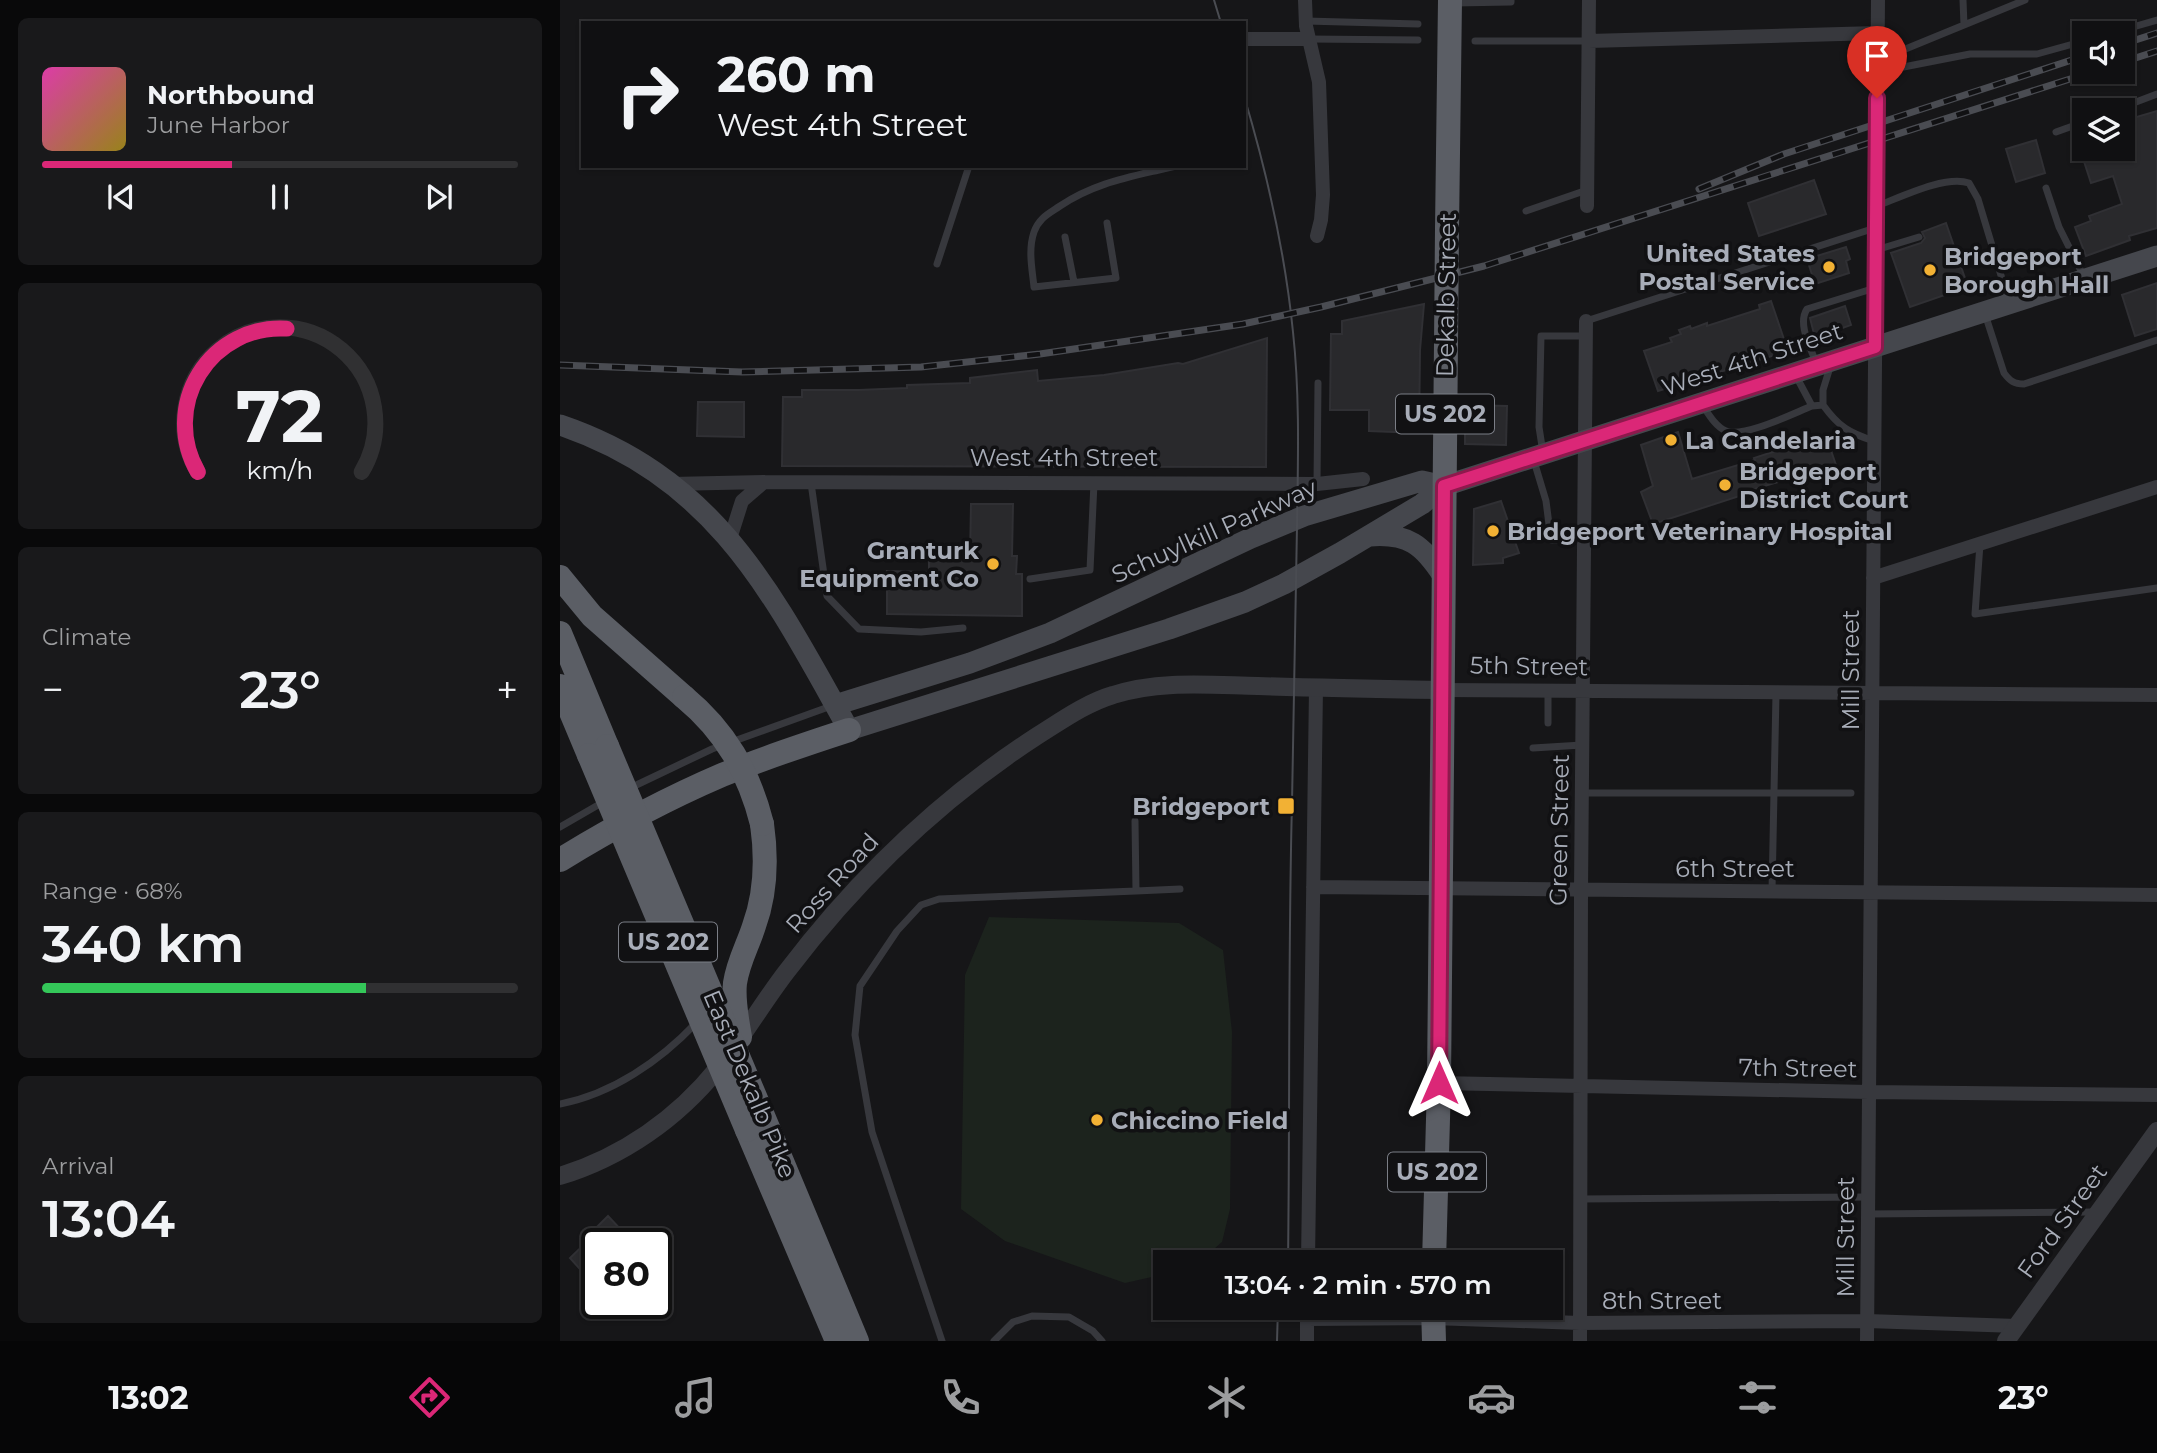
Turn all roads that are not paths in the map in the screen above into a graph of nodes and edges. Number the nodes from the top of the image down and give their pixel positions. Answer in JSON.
{"nodes":[{"id":1,"x":1306,"y":0,"type":"edge"},
{"id":2,"x":1511,"y":0,"type":"edge"},
{"id":3,"x":1589,"y":0,"type":"edge"},
{"id":4,"x":1878,"y":0,"type":"edge"},
{"id":5,"x":1963,"y":0,"type":"edge"},
{"id":6,"x":2025,"y":0,"type":"edge"},
{"id":7,"x":1450,"y":1,"type":"edge"},
{"id":8,"x":1306,"y":20,"type":"junction"},
{"id":9,"x":2157,"y":20,"type":"edge"},
{"id":10,"x":1418,"y":24,"type":"dead end"},
{"id":11,"x":1964,"y":25,"type":"junction"},
{"id":12,"x":2135,"y":26,"type":"edge"},
{"id":13,"x":1877,"y":33,"type":"junction"},
{"id":14,"x":1246,"y":39,"type":"edge"},
{"id":15,"x":1309,"y":39,"type":"junction"},
{"id":16,"x":1418,"y":40,"type":"dead end"},
{"id":17,"x":1475,"y":41,"type":"dead end"},
{"id":18,"x":1589,"y":41,"type":"junction"},
{"id":19,"x":2072,"y":44,"type":"edge"},
{"id":20,"x":1877,"y":53,"type":"junction"},
{"id":21,"x":1877,"y":72,"type":"junction"},
{"id":22,"x":2157,"y":94,"type":"edge"},
{"id":23,"x":2135,"y":102,"type":"edge"},
{"id":24,"x":2072,"y":126,"type":"edge"},
{"id":25,"x":2056,"y":132,"type":"dead end"},
{"id":26,"x":968,"y":168,"type":"edge"},
{"id":27,"x":1162,"y":168,"type":"edge"},
{"id":28,"x":2046,"y":188,"type":"dead end"},
{"id":29,"x":1588,"y":190,"type":"junction"},
{"id":30,"x":1587,"y":206,"type":"dead end"},
{"id":31,"x":1876,"y":206,"type":"junction"},
{"id":32,"x":1526,"y":211,"type":"dead end"},
{"id":33,"x":1107,"y":223,"type":"dead end"},
{"id":34,"x":1876,"y":228,"type":"junction"},
{"id":35,"x":1317,"y":236,"type":"dead end"},
{"id":36,"x":1065,"y":237,"type":"dead end"},
{"id":37,"x":1919,"y":237,"type":"dead end"},
{"id":38,"x":1876,"y":250,"type":"junction"},
{"id":39,"x":2157,"y":256,"type":"edge"},
{"id":40,"x":937,"y":264,"type":"dead end"},
{"id":41,"x":2085,"y":279,"type":"junction"},
{"id":42,"x":1074,"y":282,"type":"junction"},
{"id":43,"x":1875,"y":288,"type":"junction"},
{"id":44,"x":2010,"y":304,"type":"junction"},
{"id":45,"x":1984,"y":312,"type":"junction"},
{"id":46,"x":1586,"y":321,"type":"joint"},
{"id":47,"x":1586,"y":336,"type":"junction"},
{"id":48,"x":2157,"y":340,"type":"edge"},
{"id":49,"x":1875,"y":347,"type":"junction"},
{"id":50,"x":1825,"y":363,"type":"junction"},
{"id":51,"x":1794,"y":373,"type":"junction"},
{"id":52,"x":1318,"y":383,"type":"dead end"},
{"id":53,"x":1701,"y":403,"type":"junction"},
{"id":54,"x":1823,"y":405,"type":"junction"},
{"id":55,"x":1812,"y":406,"type":"junction"},
{"id":56,"x":560,"y":425,"type":"edge"},
{"id":57,"x":1585,"y":440,"type":"junction"},
{"id":58,"x":1874,"y":442,"type":"junction"},
{"id":59,"x":1538,"y":455,"type":"junction"},
{"id":60,"x":1363,"y":479,"type":"dead end"},
{"id":61,"x":764,"y":482,"type":"junction"},
{"id":62,"x":811,"y":482,"type":"junction"},
{"id":63,"x":1094,"y":483,"type":"junction"},
{"id":64,"x":671,"y":484,"type":"junction"},
{"id":65,"x":1317,"y":484,"type":"junction"},
{"id":66,"x":1444,"y":486,"type":"junction"},
{"id":67,"x":2157,"y":487,"type":"edge"},
{"id":68,"x":1370,"y":536,"type":"junction"},
{"id":69,"x":730,"y":539,"type":"junction"},
{"id":70,"x":1585,"y":540,"type":"junction"},
{"id":71,"x":1980,"y":544,"type":"junction"},
{"id":72,"x":1443,"y":576,"type":"junction"},
{"id":73,"x":560,"y":577,"type":"edge"},
{"id":74,"x":1873,"y":578,"type":"junction"},
{"id":75,"x":1030,"y":579,"type":"dead end"},
{"id":76,"x":2157,"y":588,"type":"edge"},
{"id":77,"x":963,"y":628,"type":"dead end"},
{"id":78,"x":560,"y":634,"type":"edge"},
{"id":79,"x":560,"y":685,"type":"edge"},
{"id":80,"x":1185,"y":685,"type":"joint"},
{"id":81,"x":1316,"y":688,"type":"junction"},
{"id":82,"x":1441,"y":690,"type":"junction"},
{"id":83,"x":1548,"y":691,"type":"junction"},
{"id":84,"x":1584,"y":691,"type":"junction"},
{"id":85,"x":1776,"y":693,"type":"junction"},
{"id":86,"x":1872,"y":694,"type":"junction"},
{"id":87,"x":2157,"y":695,"type":"edge"},
{"id":88,"x":835,"y":705,"type":"junction"},
{"id":89,"x":1548,"y":723,"type":"dead end"},
{"id":90,"x":849,"y":730,"type":"junction"},
{"id":91,"x":1583,"y":746,"type":"junction"},
{"id":92,"x":1533,"y":748,"type":"dead end"},
{"id":93,"x":598,"y":750,"type":"junction"},
{"id":94,"x":1582,"y":793,"type":"junction"},
{"id":95,"x":1851,"y":793,"type":"dead end"},
{"id":96,"x":1775,"y":794,"type":"junction"},
{"id":97,"x":1135,"y":821,"type":"dead end"},
{"id":98,"x":560,"y":827,"type":"edge"},
{"id":99,"x":560,"y":860,"type":"edge"},
{"id":100,"x":1313,"y":887,"type":"junction"},
{"id":101,"x":1180,"y":888,"type":"dead end"},
{"id":102,"x":1440,"y":888,"type":"junction"},
{"id":103,"x":1581,"y":890,"type":"junction"},
{"id":104,"x":1136,"y":891,"type":"junction"},
{"id":105,"x":1772,"y":891,"type":"junction"},
{"id":106,"x":1871,"y":892,"type":"junction"},
{"id":107,"x":2157,"y":895,"type":"edge"},
{"id":108,"x":741,"y":958,"type":"junction"},
{"id":109,"x":725,"y":985,"type":"dead end"},
{"id":110,"x":718,"y":995,"type":"dead end"},
{"id":111,"x":740,"y":1037,"type":"junction"},
{"id":112,"x":1439,"y":1083,"type":"junction"},
{"id":113,"x":1580,"y":1086,"type":"junction"},
{"id":114,"x":1869,"y":1092,"type":"junction"},
{"id":115,"x":2157,"y":1095,"type":"edge"},
{"id":116,"x":560,"y":1104,"type":"edge"},
{"id":117,"x":2157,"y":1130,"type":"edge"},
{"id":118,"x":560,"y":1176,"type":"edge"},
{"id":119,"x":1868,"y":1197,"type":"junction"},
{"id":120,"x":1579,"y":1199,"type":"junction"},
{"id":121,"x":2099,"y":1212,"type":"junction"},
{"id":122,"x":1868,"y":1214,"type":"junction"},
{"id":123,"x":1308,"y":1250,"type":"edge"},
{"id":124,"x":1434,"y":1250,"type":"edge"},
{"id":125,"x":1307,"y":1320,"type":"edge"},
{"id":126,"x":1405,"y":1320,"type":"edge"},
{"id":127,"x":1867,"y":1321,"type":"junction"},
{"id":128,"x":1433,"y":1322,"type":"edge"},
{"id":129,"x":1580,"y":1323,"type":"junction"},
{"id":130,"x":2017,"y":1326,"type":"junction"},
{"id":131,"x":837,"y":1341,"type":"edge"},
{"id":132,"x":857,"y":1341,"type":"edge"},
{"id":133,"x":942,"y":1341,"type":"edge"},
{"id":134,"x":994,"y":1341,"type":"edge"},
{"id":135,"x":1102,"y":1341,"type":"edge"},
{"id":136,"x":1307,"y":1341,"type":"edge"},
{"id":137,"x":1580,"y":1341,"type":"edge"},
{"id":138,"x":1867,"y":1341,"type":"edge"},
{"id":139,"x":2006,"y":1341,"type":"edge"}],
"edges":[{"from":1,"to":8,"type":"street"},
{"from":2,"to":7,"type":"lane"},
{"from":3,"to":18,"type":"street"},
{"from":4,"to":13,"type":"street","name":"Mill Street"},
{"from":5,"to":11,"type":"lane"},
{"from":6,"to":11,"type":"lane"},
{"from":7,"to":66,"type":"highway","name":"Dekalb Street","number":"US 202","bridge":true},
{"from":8,"to":10,"type":"lane"},
{"from":8,"to":15,"type":"street"},
{"from":9,"to":12,"type":"lane"},
{"from":11,"to":20,"type":"lane"},
{"from":13,"to":18,"type":"street"},
{"from":13,"to":20,"type":"street","name":"Mill Street"},
{"from":14,"to":15,"type":"street"},
{"from":15,"to":16,"type":"lane"},
{"from":15,"to":35,"type":"street"},
{"from":17,"to":18,"type":"lane"},
{"from":18,"to":29,"type":"street"},
{"from":19,"to":21,"type":"lane"},
{"from":20,"to":21,"type":"street","name":"Mill Street"},
{"from":21,"to":31,"type":"street","name":"Mill Street"},
{"from":22,"to":23,"type":"lane"},
{"from":24,"to":25,"type":"lane"},
{"from":26,"to":40,"type":"lane"},
{"from":27,"to":42,"type":"lane"},
{"from":28,"to":41,"type":"lane"},
{"from":29,"to":30,"type":"street"},
{"from":29,"to":32,"type":"lane"},
{"from":31,"to":34,"type":"street","name":"Mill Street"},
{"from":31,"to":44,"type":"lane"},
{"from":33,"to":42,"type":"lane"},
{"from":34,"to":38,"type":"street","name":"Mill Street"},
{"from":34,"to":46,"type":"lane"},
{"from":36,"to":42,"type":"lane"},
{"from":37,"to":38,"type":"lane"},
{"from":38,"to":43,"type":"street","name":"Mill Street"},
{"from":39,"to":41,"type":"main road","name":"West 4th Street"},
{"from":41,"to":44,"type":"main road","name":"West 4th Street"},
{"from":43,"to":49,"type":"street","name":"Mill Street"},
{"from":43,"to":50,"type":"lane"},
{"from":44,"to":45,"type":"main road","name":"West 4th Street"},
{"from":45,"to":48,"type":"lane"},
{"from":45,"to":49,"type":"main road","name":"West 4th Street"},
{"from":46,"to":47,"type":"street","name":"Green Street"},
{"from":47,"to":57,"type":"street","name":"Green Street"},
{"from":47,"to":59,"type":"lane"},
{"from":49,"to":50,"type":"main road","name":"West 4th Street"},
{"from":49,"to":58,"type":"street","name":"Mill Street"},
{"from":50,"to":51,"type":"main road","name":"West 4th Street"},
{"from":50,"to":54,"type":"lane"},
{"from":51,"to":53,"type":"main road","name":"West 4th Street"},
{"from":51,"to":55,"type":"lane"},
{"from":52,"to":65,"type":"lane"},
{"from":53,"to":55,"type":"lane"},
{"from":53,"to":57,"type":"main road","name":"West 4th Street"},
{"from":54,"to":55,"type":"lane"},
{"from":54,"to":58,"type":"lane"},
{"from":56,"to":64,"type":"main road"},
{"from":57,"to":59,"type":"main road","name":"West 4th Street"},
{"from":57,"to":70,"type":"street","name":"Green Street"},
{"from":58,"to":74,"type":"street","name":"Mill Street"},
{"from":59,"to":66,"type":"main road","name":"West 4th Street"},
{"from":59,"to":70,"type":"lane"},
{"from":60,"to":65,"type":"street","name":"West 4th Street"},
{"from":61,"to":62,"type":"street","name":"West 4th Street"},
{"from":61,"to":64,"type":"street","name":"West 4th Street"},
{"from":61,"to":69,"type":"street"},
{"from":62,"to":63,"type":"street","name":"West 4th Street"},
{"from":62,"to":77,"type":"lane"},
{"from":63,"to":65,"type":"street","name":"West 4th Street"},
{"from":63,"to":75,"type":"lane"},
{"from":64,"to":69,"type":"main road"},
{"from":66,"to":68,"type":"main road"},
{"from":66,"to":72,"type":"highway","name":"Dekalb Street","number":"US 202"},
{"from":66,"to":88,"type":"main road","name":"Schuylkill Parkway"},
{"from":67,"to":71,"type":"street"},
{"from":68,"to":72,"type":"main road"},
{"from":68,"to":90,"type":"main road"},
{"from":69,"to":88,"type":"main road"},
{"from":70,"to":84,"type":"street","name":"Green Street"},
{"from":71,"to":74,"type":"street"},
{"from":71,"to":76,"type":"lane"},
{"from":72,"to":82,"type":"highway","name":"Dekalb Street","number":"US 202"},
{"from":73,"to":108,"type":"highway","bridge":true},
{"from":74,"to":86,"type":"street","name":"Mill Street"},
{"from":78,"to":93,"type":"highway","name":"East Dekalb Pike"},
{"from":79,"to":93,"type":"highway","name":"East Dekalb Pike","number":"US 202"},
{"from":80,"to":81,"type":"street","name":"5th Street"},
{"from":80,"to":111,"type":"street","name":"Ross Road"},
{"from":81,"to":82,"type":"street","name":"5th Street"},
{"from":81,"to":100,"type":"street"},
{"from":82,"to":83,"type":"street","name":"5th Street"},
{"from":82,"to":102,"type":"highway","name":"Dekalb Street","number":"US 202"},
{"from":83,"to":84,"type":"street","name":"5th Street"},
{"from":83,"to":89,"type":"lane"},
{"from":84,"to":85,"type":"street","name":"5th Street"},
{"from":84,"to":91,"type":"street","name":"Green Street"},
{"from":85,"to":86,"type":"street","name":"5th Street"},
{"from":85,"to":96,"type":"lane"},
{"from":86,"to":87,"type":"street","name":"5th Street"},
{"from":86,"to":106,"type":"street","name":"Mill Street"},
{"from":88,"to":90,"type":"main road"},
{"from":88,"to":98,"type":"lane"},
{"from":90,"to":99,"type":"highway"},
{"from":91,"to":92,"type":"lane"},
{"from":91,"to":94,"type":"street","name":"Green Street"},
{"from":93,"to":131,"type":"highway","name":"East Dekalb Pike","number":"US 202","bridge":true},
{"from":93,"to":132,"type":"highway","name":"East Dekalb Pike","bridge":true},
{"from":94,"to":96,"type":"lane"},
{"from":94,"to":103,"type":"street","name":"Green Street"},
{"from":95,"to":96,"type":"lane"},
{"from":96,"to":105,"type":"lane"},
{"from":97,"to":104,"type":"lane"},
{"from":100,"to":102,"type":"street","name":"6th Street"},
{"from":100,"to":123,"type":"street"},
{"from":101,"to":104,"type":"lane"},
{"from":102,"to":103,"type":"street","name":"6th Street"},
{"from":102,"to":112,"type":"highway","name":"Dekalb Street","number":"US 202"},
{"from":103,"to":105,"type":"street","name":"6th Street"},
{"from":103,"to":113,"type":"street","name":"Green Street"},
{"from":104,"to":133,"type":"lane"},
{"from":105,"to":106,"type":"street","name":"6th Street"},
{"from":106,"to":107,"type":"street","name":"6th Street"},
{"from":106,"to":114,"type":"street","name":"Mill Street"},
{"from":108,"to":109,"type":"lane"},
{"from":108,"to":111,"type":"highway"},
{"from":110,"to":116,"type":"lane"},
{"from":111,"to":118,"type":"street","name":"Ross Road"},
{"from":112,"to":113,"type":"street","name":"7th Street"},
{"from":112,"to":124,"type":"highway","name":"Dekalb Street","number":"US 202"},
{"from":113,"to":114,"type":"street","name":"7th Street"},
{"from":113,"to":120,"type":"street","name":"Green Street"},
{"from":114,"to":115,"type":"street","name":"7th Street"},
{"from":114,"to":119,"type":"street","name":"Mill Street"},
{"from":117,"to":121,"type":"street","name":"Ford Street"},
{"from":119,"to":120,"type":"lane"},
{"from":119,"to":122,"type":"street","name":"Mill Street"},
{"from":120,"to":129,"type":"street","name":"Green Street"},
{"from":121,"to":122,"type":"lane"},
{"from":121,"to":130,"type":"street","name":"Ford Street"},
{"from":122,"to":127,"type":"street","name":"Mill Street"},
{"from":125,"to":136,"type":"street"},
{"from":126,"to":128,"type":"street","name":"8th Street"},
{"from":127,"to":129,"type":"street","name":"8th Street"},
{"from":127,"to":130,"type":"street","name":"8th Street"},
{"from":127,"to":138,"type":"street","name":"Mill Street"},
{"from":128,"to":129,"type":"street","name":"8th Street"},
{"from":129,"to":137,"type":"street","name":"Green Street"},
{"from":130,"to":139,"type":"street","name":"Ford Street"},
{"from":134,"to":135,"type":"lane"}]}
